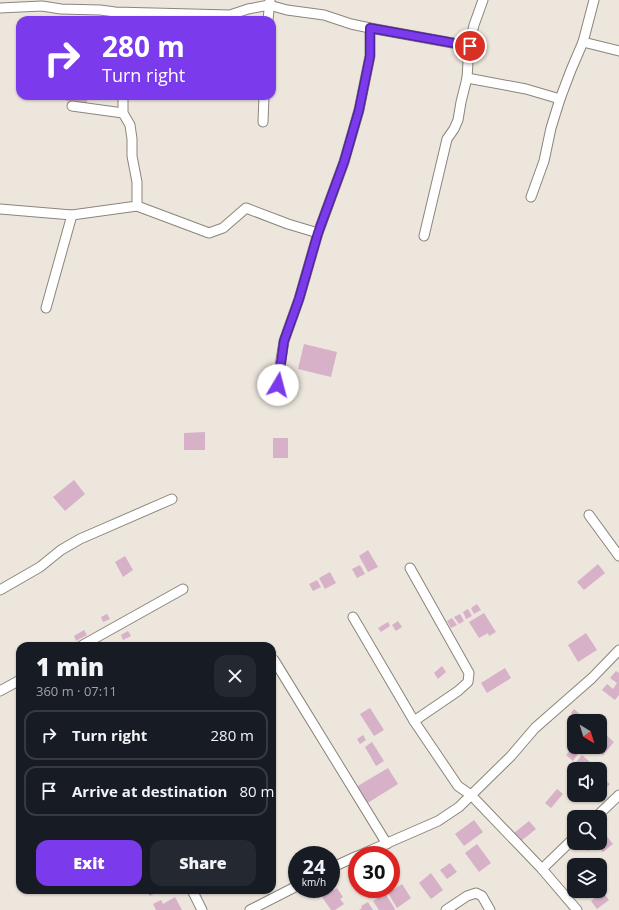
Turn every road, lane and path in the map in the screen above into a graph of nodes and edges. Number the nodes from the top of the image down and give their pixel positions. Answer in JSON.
{"nodes":[{"id":1,"x":483,"y":0,"type":"edge"},
{"id":2,"x":594,"y":0,"type":"edge"},
{"id":3,"x":43,"y":3,"type":"edge"},
{"id":4,"x":269,"y":3,"type":"edge"},
{"id":5,"x":0,"y":8,"type":"edge"},
{"id":6,"x":133,"y":16,"type":"edge"},
{"id":7,"x":268,"y":16,"type":"edge"},
{"id":8,"x":370,"y":28,"type":"junction"},
{"id":9,"x":583,"y":42,"type":"junction"},
{"id":10,"x":470,"y":46,"type":"junction"},
{"id":11,"x":619,"y":51,"type":"edge"},
{"id":12,"x":467,"y":78,"type":"junction"},
{"id":13,"x":560,"y":99,"type":"junction"},
{"id":14,"x":123,"y":100,"type":"edge"},
{"id":15,"x":264,"y":100,"type":"edge"},
{"id":16,"x":72,"y":106,"type":"dead end"},
{"id":17,"x":123,"y":113,"type":"junction"},
{"id":18,"x":263,"y":122,"type":"dead end"},
{"id":19,"x":531,"y":197,"type":"dead end"},
{"id":20,"x":137,"y":206,"type":"junction"},
{"id":21,"x":0,"y":209,"type":"edge"},
{"id":22,"x":72,"y":215,"type":"junction"},
{"id":23,"x":318,"y":233,"type":"junction"},
{"id":24,"x":424,"y":236,"type":"dead end"},
{"id":25,"x":46,"y":308,"type":"dead end"},
{"id":26,"x":278,"y":385,"type":"dead end"},
{"id":27,"x":172,"y":499,"type":"dead end"},
{"id":28,"x":589,"y":515,"type":"dead end"},
{"id":29,"x":619,"y":556,"type":"edge"},
{"id":30,"x":410,"y":568,"type":"dead end"},
{"id":31,"x":183,"y":589,"type":"dead end"},
{"id":32,"x":0,"y":590,"type":"edge"},
{"id":33,"x":353,"y":617,"type":"dead end"},
{"id":34,"x":88,"y":642,"type":"edge"},
{"id":35,"x":619,"y":650,"type":"edge"},
{"id":36,"x":276,"y":663,"type":"edge"},
{"id":37,"x":16,"y":682,"type":"edge"},
{"id":38,"x":0,"y":691,"type":"edge"},
{"id":39,"x":414,"y":720,"type":"junction"},
{"id":40,"x":471,"y":796,"type":"junction"},
{"id":41,"x":619,"y":796,"type":"edge"},
{"id":42,"x":604,"y":810,"type":"edge"},
{"id":43,"x":386,"y":844,"type":"junction"},
{"id":44,"x":567,"y":845,"type":"edge"},
{"id":45,"x":381,"y":846,"type":"edge"},
{"id":46,"x":542,"y":868,"type":"junction"},
{"id":47,"x":288,"y":891,"type":"edge"},
{"id":48,"x":194,"y":894,"type":"edge"},
{"id":49,"x":202,"y":910,"type":"edge"},
{"id":50,"x":250,"y":910,"type":"edge"},
{"id":51,"x":446,"y":910,"type":"edge"},
{"id":52,"x":490,"y":910,"type":"edge"},
{"id":53,"x":577,"y":910,"type":"edge"}],
"edges":[{"from":1,"to":10,"type":"street"},
{"from":2,"to":9,"type":"street"},
{"from":3,"to":5,"type":"street"},
{"from":3,"to":6,"type":"street"},
{"from":4,"to":6,"type":"street"},
{"from":4,"to":7,"type":"street"},
{"from":4,"to":8,"type":"street"},
{"from":8,"to":10,"type":"street"},
{"from":8,"to":23,"type":"street"},
{"from":9,"to":11,"type":"street"},
{"from":9,"to":13,"type":"street"},
{"from":10,"to":12,"type":"street"},
{"from":12,"to":13,"type":"street"},
{"from":12,"to":24,"type":"street"},
{"from":13,"to":19,"type":"street"},
{"from":14,"to":17,"type":"street"},
{"from":15,"to":18,"type":"street"},
{"from":16,"to":17,"type":"street"},
{"from":17,"to":20,"type":"street"},
{"from":20,"to":22,"type":"street"},
{"from":20,"to":23,"type":"street"},
{"from":21,"to":22,"type":"street"},
{"from":22,"to":25,"type":"street"},
{"from":23,"to":26,"type":"street"},
{"from":27,"to":32,"type":"street"},
{"from":28,"to":29,"type":"street"},
{"from":30,"to":39,"type":"street"},
{"from":31,"to":34,"type":"street"},
{"from":33,"to":39,"type":"street"},
{"from":35,"to":40,"type":"street"},
{"from":36,"to":43,"type":"street"},
{"from":37,"to":38,"type":"street"},
{"from":39,"to":40,"type":"street"},
{"from":40,"to":43,"type":"street"},
{"from":40,"to":46,"type":"street"},
{"from":41,"to":42,"type":"street"},
{"from":43,"to":45,"type":"street"},
{"from":44,"to":46,"type":"street"},
{"from":46,"to":53,"type":"street"},
{"from":47,"to":50,"type":"street"},
{"from":48,"to":49,"type":"street"},
{"from":51,"to":52,"type":"street"}]}
